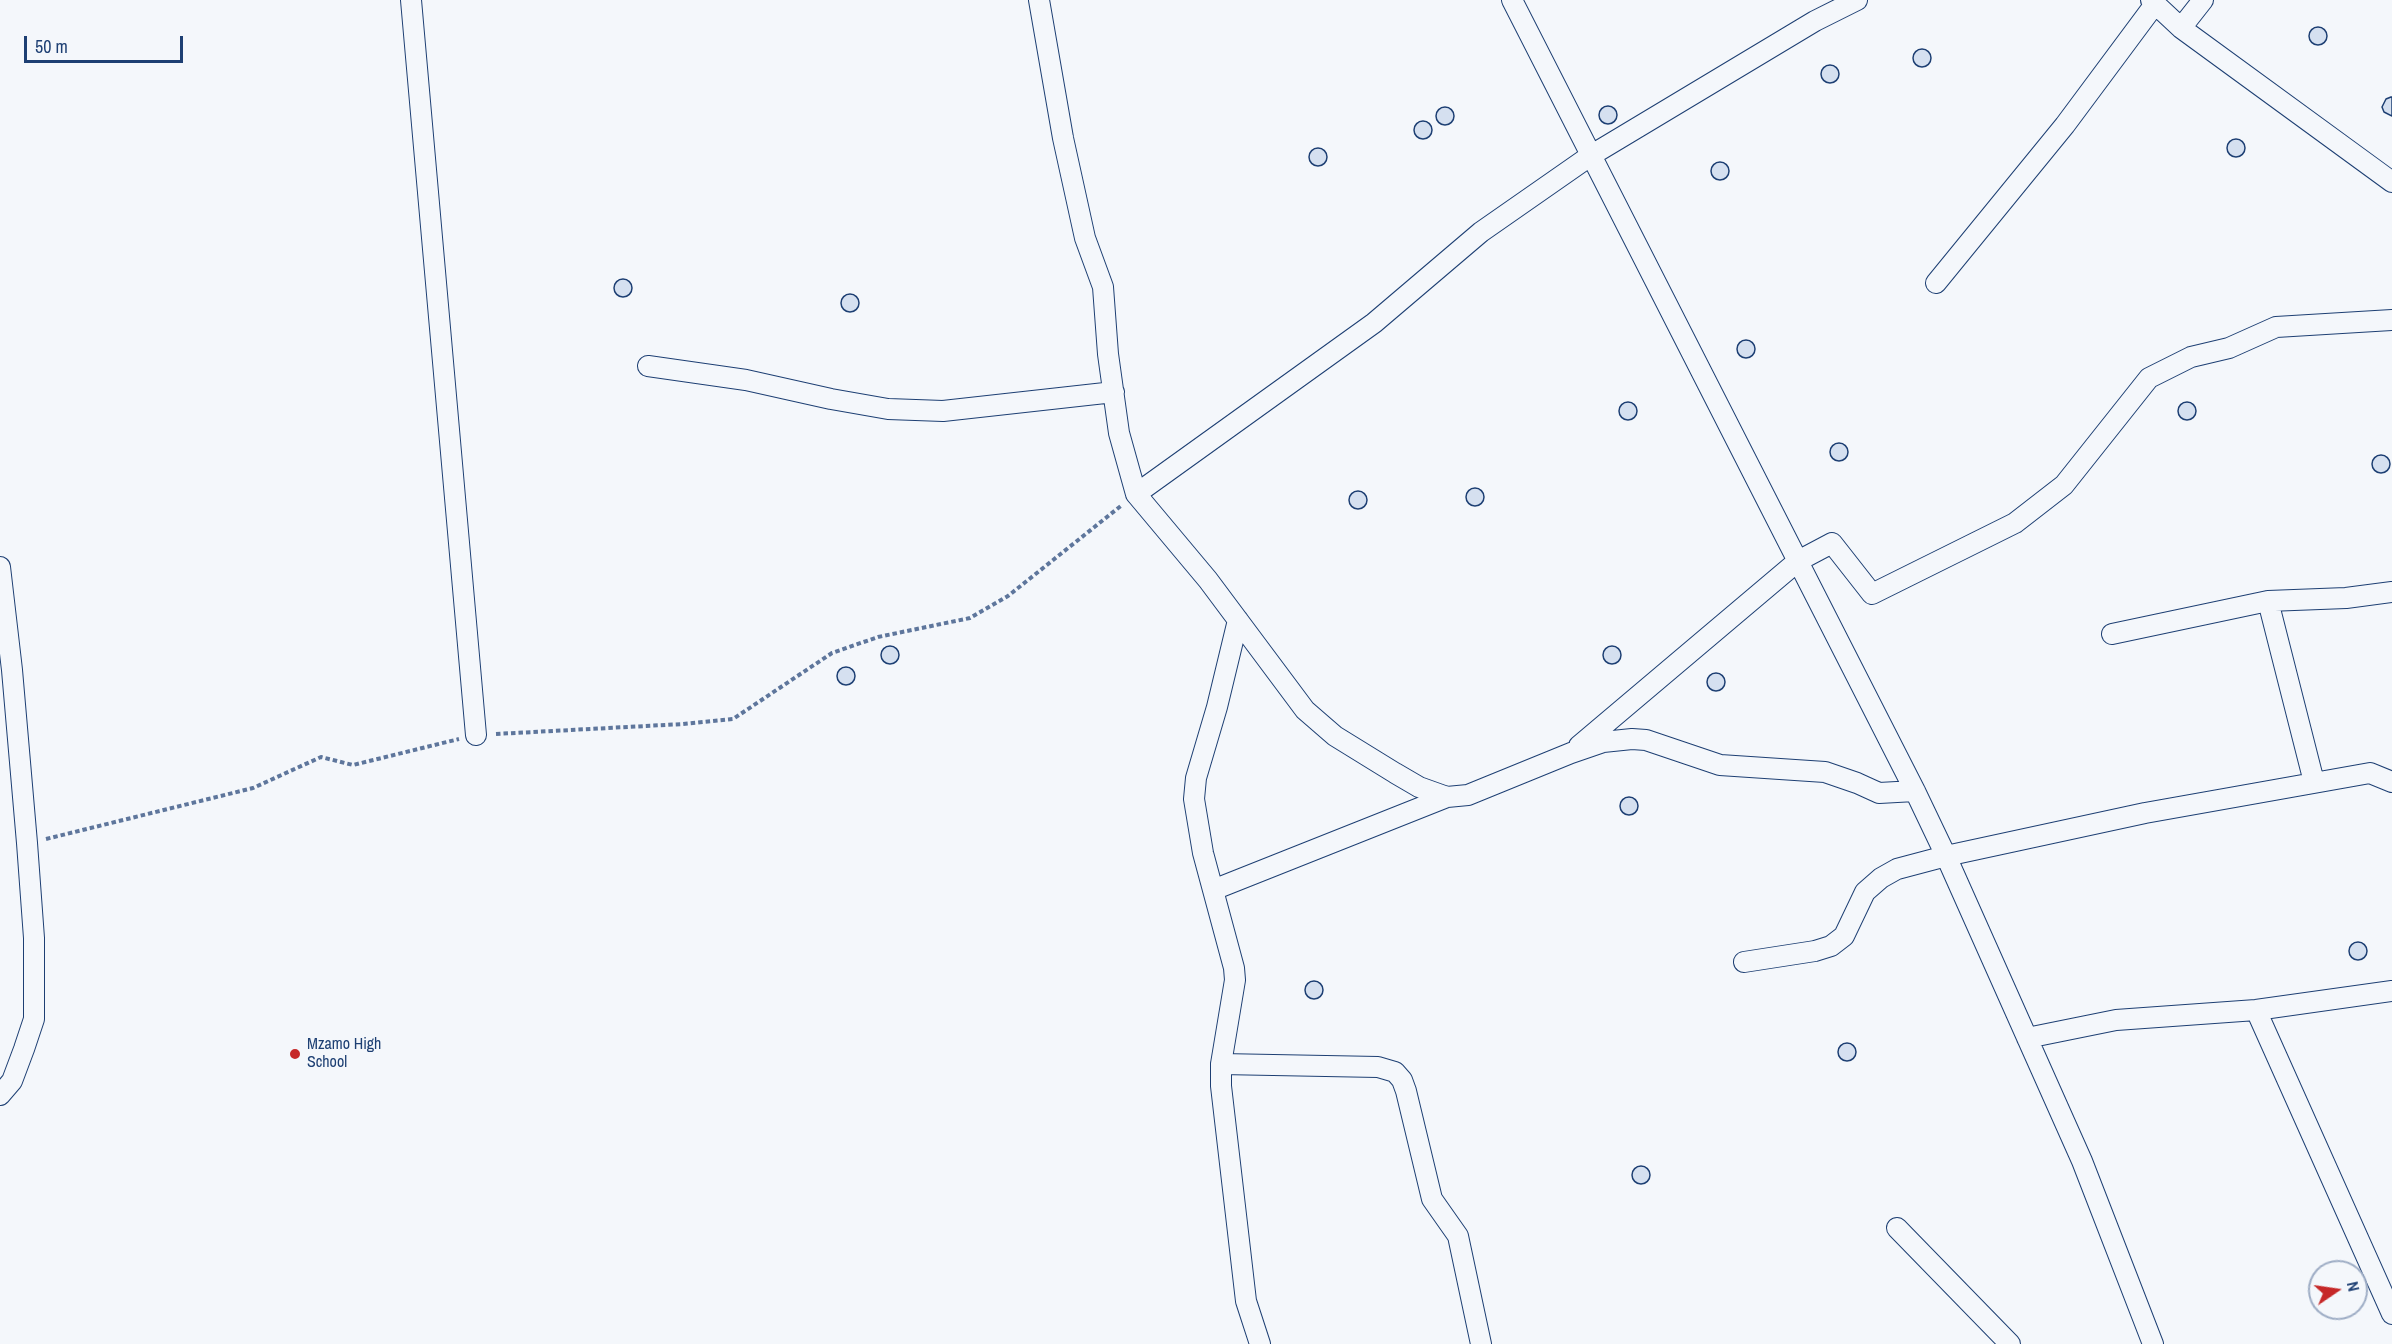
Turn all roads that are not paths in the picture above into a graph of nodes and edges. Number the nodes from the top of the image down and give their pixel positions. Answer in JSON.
{"nodes":[{"id":1,"x":411,"y":0,"type":"edge"},
{"id":2,"x":1039,"y":0,"type":"edge"},
{"id":3,"x":1512,"y":0,"type":"edge"},
{"id":4,"x":1857,"y":0,"type":"edge"},
{"id":5,"x":2203,"y":0,"type":"edge"},
{"id":6,"x":2153,"y":2,"type":"edge"},
{"id":7,"x":2181,"y":28,"type":"junction"},
{"id":8,"x":1590,"y":156,"type":"junction"},
{"id":9,"x":2392,"y":183,"type":"edge"},
{"id":10,"x":1936,"y":283,"type":"dead end"},
{"id":11,"x":2392,"y":320,"type":"edge"},
{"id":12,"x":648,"y":366,"type":"dead end"},
{"id":13,"x":1114,"y":392,"type":"junction"},
{"id":14,"x":1136,"y":494,"type":"junction"},
{"id":15,"x":1798,"y":561,"type":"junction"},
{"id":16,"x":0,"y":567,"type":"edge"},
{"id":17,"x":2392,"y":592,"type":"edge"},
{"id":18,"x":2268,"y":601,"type":"junction"},
{"id":19,"x":1238,"y":620,"type":"junction"},
{"id":20,"x":2112,"y":634,"type":"dead end"},
{"id":21,"x":476,"y":735,"type":"road end"},
{"id":22,"x":1571,"y":753,"type":"junction"},
{"id":23,"x":2392,"y":782,"type":"edge"},
{"id":24,"x":2314,"y":783,"type":"junction"},
{"id":25,"x":1915,"y":791,"type":"junction"},
{"id":26,"x":1447,"y":797,"type":"junction"},
{"id":27,"x":1946,"y":856,"type":"junction"},
{"id":28,"x":1213,"y":890,"type":"junction"},
{"id":29,"x":1744,"y":962,"type":"dead end"},
{"id":30,"x":2392,"y":991,"type":"edge"},
{"id":31,"x":2256,"y":1010,"type":"junction"},
{"id":32,"x":2027,"y":1038,"type":"junction"},
{"id":33,"x":1221,"y":1064,"type":"junction"},
{"id":34,"x":0,"y":1095,"type":"edge"},
{"id":35,"x":1897,"y":1228,"type":"dead end"},
{"id":36,"x":2392,"y":1314,"type":"edge"},
{"id":37,"x":1260,"y":1344,"type":"edge"},
{"id":38,"x":1481,"y":1344,"type":"edge"},
{"id":39,"x":2010,"y":1344,"type":"edge"},
{"id":40,"x":2153,"y":1344,"type":"edge"}],
"edges":[{"from":1,"to":21,"type":"street"},
{"from":2,"to":13,"type":"street"},
{"from":3,"to":8,"type":"street"},
{"from":4,"to":8,"type":"street"},
{"from":5,"to":7,"type":"street"},
{"from":6,"to":7,"type":"street"},
{"from":6,"to":10,"type":"street"},
{"from":7,"to":9,"type":"street"},
{"from":8,"to":14,"type":"street"},
{"from":8,"to":15,"type":"street"},
{"from":11,"to":15,"type":"street"},
{"from":12,"to":13,"type":"street"},
{"from":13,"to":14,"type":"street"},
{"from":14,"to":19,"type":"street"},
{"from":15,"to":22,"type":"street"},
{"from":15,"to":25,"type":"street"},
{"from":16,"to":34,"type":"street"},
{"from":17,"to":18,"type":"street"},
{"from":18,"to":20,"type":"street"},
{"from":18,"to":24,"type":"street"},
{"from":19,"to":26,"type":"street"},
{"from":19,"to":28,"type":"street"},
{"from":22,"to":25,"type":"street"},
{"from":22,"to":26,"type":"street"},
{"from":23,"to":24,"type":"street"},
{"from":24,"to":27,"type":"street"},
{"from":25,"to":27,"type":"street"},
{"from":26,"to":28,"type":"street"},
{"from":27,"to":29,"type":"street"},
{"from":27,"to":32,"type":"street"},
{"from":28,"to":33,"type":"street"},
{"from":30,"to":31,"type":"street"},
{"from":31,"to":32,"type":"street"},
{"from":31,"to":36,"type":"street"},
{"from":32,"to":40,"type":"street"},
{"from":33,"to":37,"type":"street"},
{"from":33,"to":38,"type":"street"},
{"from":35,"to":39,"type":"street"}]}
